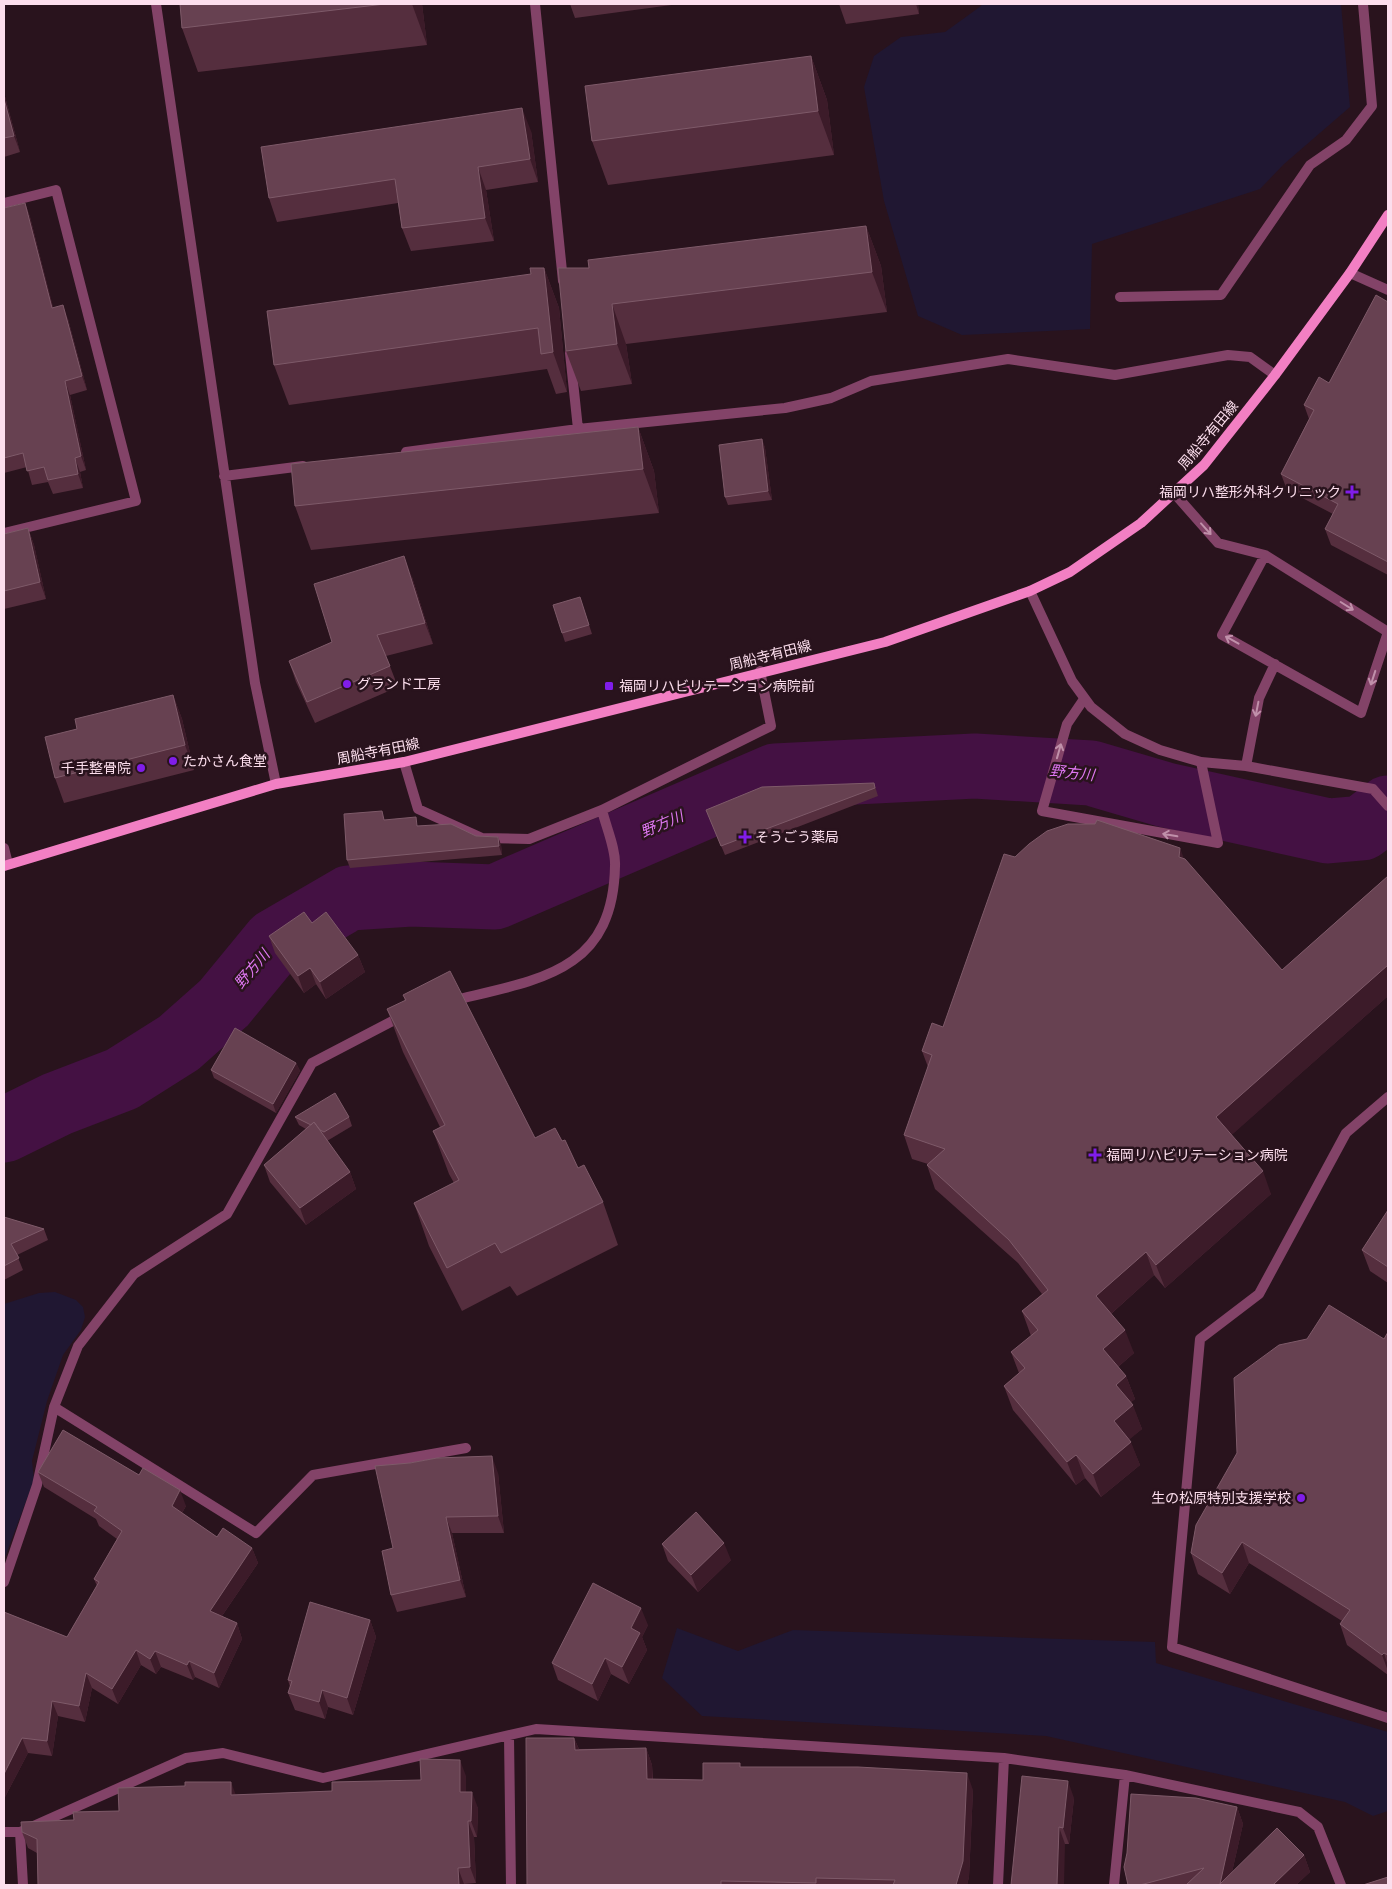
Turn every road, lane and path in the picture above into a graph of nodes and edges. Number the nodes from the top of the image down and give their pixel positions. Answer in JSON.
{"nodes":[{"id":1,"x":156,"y":4,"type":"edge"},
{"id":2,"x":535,"y":4,"type":"edge"},
{"id":3,"x":1363,"y":4,"type":"edge"},
{"id":4,"x":4,"y":203,"type":"edge"},
{"id":5,"x":1388,"y":215,"type":"edge"},
{"id":6,"x":1350,"y":273,"type":"junction"},
{"id":7,"x":564,"y":290,"type":"edge"},
{"id":8,"x":1388,"y":290,"type":"edge"},
{"id":9,"x":1120,"y":297,"type":"dead end"},
{"id":10,"x":569,"y":340,"type":"edge"},
{"id":11,"x":1275,"y":375,"type":"junction"},
{"id":12,"x":578,"y":429,"type":"junction"},
{"id":13,"x":392,"y":454,"type":"edge"},
{"id":14,"x":313,"y":464,"type":"edge"},
{"id":15,"x":224,"y":476,"type":"junction"},
{"id":16,"x":1174,"y":493,"type":"junction"},
{"id":17,"x":4,"y":533,"type":"edge"},
{"id":18,"x":1265,"y":555,"type":"junction"},
{"id":19,"x":1030,"y":592,"type":"junction"},
{"id":20,"x":1388,"y":632,"type":"edge"},
{"id":21,"x":1275,"y":664,"type":"junction"},
{"id":22,"x":760,"y":671,"type":"junction"},
{"id":23,"x":1084,"y":699,"type":"junction"},
{"id":24,"x":404,"y":762,"type":"junction"},
{"id":25,"x":1201,"y":762,"type":"junction"},
{"id":26,"x":1246,"y":766,"type":"junction"},
{"id":27,"x":276,"y":784,"type":"junction"},
{"id":28,"x":1388,"y":806,"type":"edge"},
{"id":29,"x":602,"y":810,"type":"junction"},
{"id":30,"x":4,"y":848,"type":"edge"},
{"id":31,"x":6,"y":865,"type":"edge"},
{"id":32,"x":440,"y":1003,"type":"edge"},
{"id":33,"x":413,"y":1010,"type":"edge"},
{"id":34,"x":1388,"y":1097,"type":"edge"},
{"id":35,"x":54,"y":1407,"type":"junction"},
{"id":36,"x":466,"y":1448,"type":"dead end"},
{"id":37,"x":4,"y":1582,"type":"edge"},
{"id":38,"x":1388,"y":1718,"type":"edge"},
{"id":39,"x":509,"y":1737,"type":"junction"},
{"id":40,"x":1004,"y":1758,"type":"junction"},
{"id":41,"x":1125,"y":1775,"type":"junction"},
{"id":42,"x":4,"y":1832,"type":"edge"},
{"id":43,"x":20,"y":1832,"type":"junction"},
{"id":44,"x":23,"y":1885,"type":"edge"},
{"id":45,"x":511,"y":1885,"type":"edge"},
{"id":46,"x":998,"y":1885,"type":"edge"},
{"id":47,"x":1114,"y":1885,"type":"edge"},
{"id":48,"x":1340,"y":1885,"type":"edge"}],
"edges":[{"from":1,"to":15,"type":"street"},
{"from":2,"to":7,"type":"street"},
{"from":3,"to":9,"type":"street"},
{"from":4,"to":17,"type":"street"},
{"from":5,"to":6,"type":"main road","name":"周船寺有田線"},
{"from":6,"to":8,"type":"street"},
{"from":6,"to":11,"type":"main road","name":"周船寺有田線"},
{"from":10,"to":12,"type":"street"},
{"from":11,"to":12,"type":"street"},
{"from":11,"to":16,"type":"main road","name":"周船寺有田線"},
{"from":12,"to":13,"type":"street"},
{"from":14,"to":15,"type":"street"},
{"from":15,"to":27,"type":"street"},
{"from":16,"to":18,"type":"street","one_way":true},
{"from":16,"to":19,"type":"main road","name":"周船寺有田線"},
{"from":18,"to":20,"type":"street","one_way":true},
{"from":21,"to":18,"type":"street","one_way":true},
{"from":19,"to":22,"type":"main road","name":"周船寺有田線"},
{"from":19,"to":23,"type":"street"},
{"from":20,"to":21,"type":"street","one_way":true},
{"from":21,"to":26,"type":"street","one_way":true},
{"from":22,"to":24,"type":"main road","name":"周船寺有田線"},
{"from":22,"to":29,"type":"street"},
{"from":23,"to":25,"type":"street"},
{"from":25,"to":23,"type":"street","one_way":true},
{"from":24,"to":27,"type":"main road","name":"周船寺有田線"},
{"from":24,"to":29,"type":"street"},
{"from":25,"to":26,"type":"street"},
{"from":26,"to":28,"type":"street"},
{"from":27,"to":31,"type":"main road","name":"周船寺有田線"},
{"from":29,"to":32,"type":"street"},
{"from":30,"to":31,"type":"street"},
{"from":33,"to":35,"type":"street"},
{"from":34,"to":38,"type":"street"},
{"from":35,"to":36,"type":"street"},
{"from":35,"to":37,"type":"street"},
{"from":39,"to":40,"type":"street"},
{"from":39,"to":43,"type":"street"},
{"from":39,"to":45,"type":"street"},
{"from":40,"to":41,"type":"street"},
{"from":40,"to":46,"type":"street"},
{"from":41,"to":47,"type":"street"},
{"from":41,"to":48,"type":"street"},
{"from":42,"to":43,"type":"street"},
{"from":43,"to":44,"type":"street"}]}
